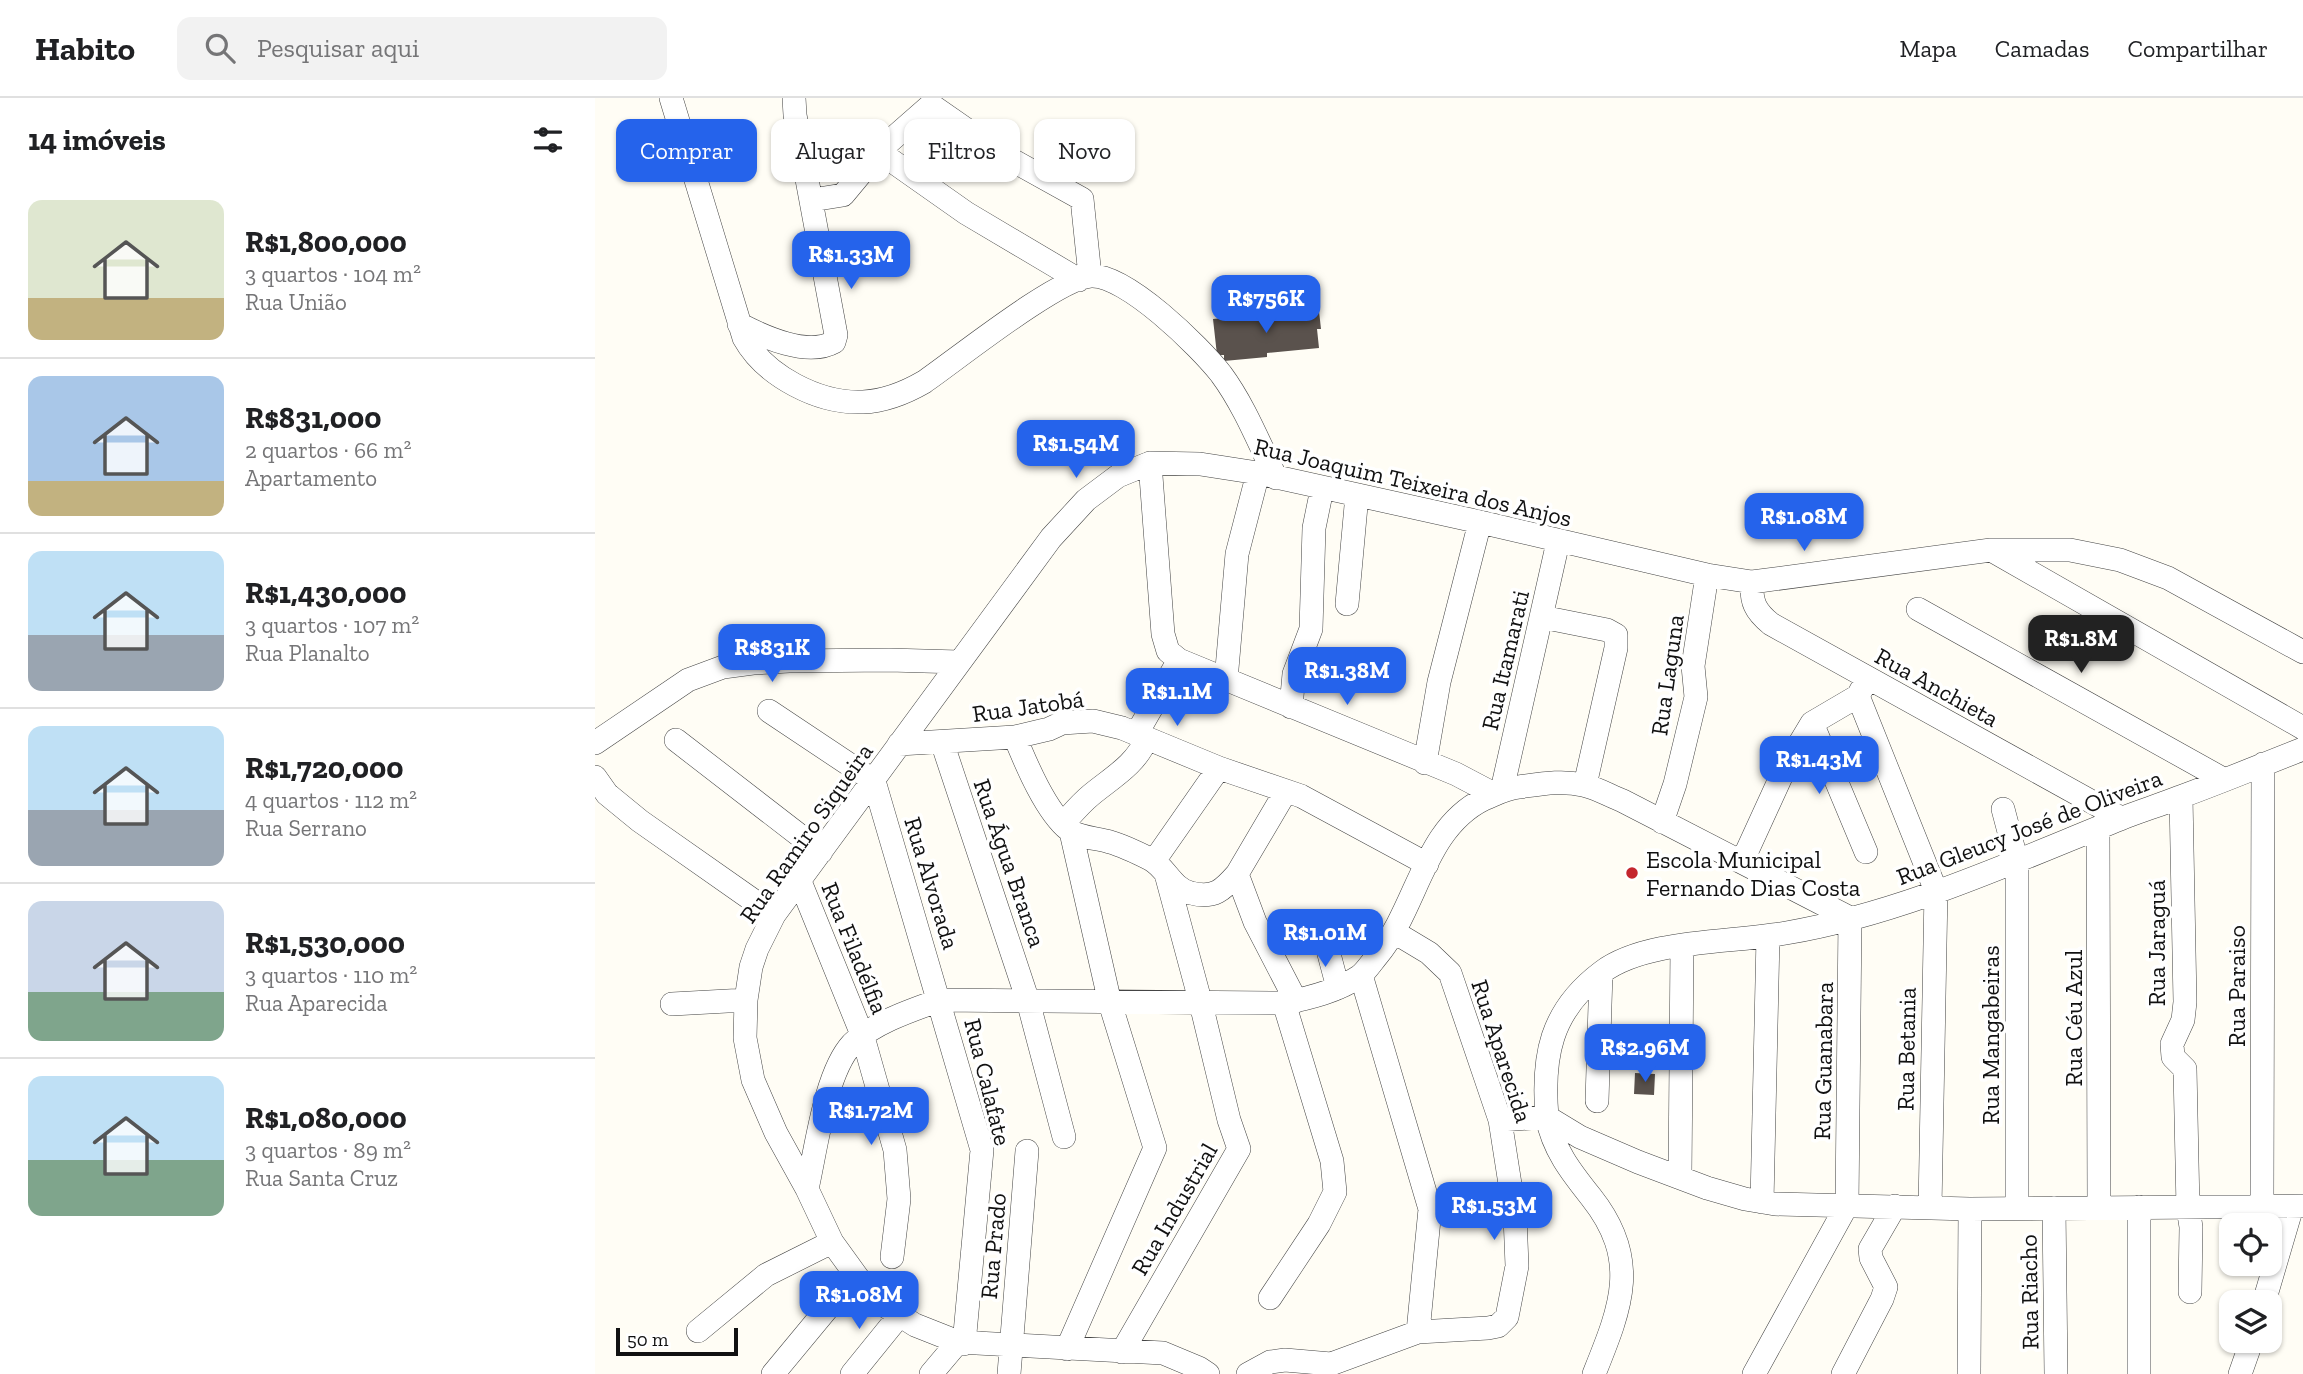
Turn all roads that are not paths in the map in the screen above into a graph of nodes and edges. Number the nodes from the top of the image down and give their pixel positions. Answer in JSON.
{"nodes":[{"id":1,"x":671,"y":98,"type":"edge"},
{"id":2,"x":794,"y":98,"type":"edge"},
{"id":3,"x":932,"y":100,"type":"edge"},
{"id":4,"x":890,"y":142,"type":"edge"},
{"id":5,"x":890,"y":160,"type":"edge"},
{"id":6,"x":854,"y":182,"type":"edge"},
{"id":7,"x":812,"y":200,"type":"junction"},
{"id":8,"x":1085,"y":278,"type":"junction"},
{"id":9,"x":739,"y":324,"type":"junction"},
{"id":10,"x":1150,"y":463,"type":"junction"},
{"id":11,"x":1267,"y":476,"type":"junction"},
{"id":12,"x":1322,"y":489,"type":"junction"},
{"id":13,"x":1357,"y":495,"type":"junction"},
{"id":14,"x":1481,"y":522,"type":"junction"},
{"id":15,"x":1558,"y":542,"type":"junction"},
{"id":16,"x":1991,"y":550,"type":"junction"},
{"id":17,"x":1707,"y":575,"type":"junction"},
{"id":18,"x":1752,"y":582,"type":"junction"},
{"id":19,"x":1347,"y":604,"type":"dead end"},
{"id":20,"x":1918,"y":609,"type":"dead end"},
{"id":21,"x":1542,"y":617,"type":"junction"},
{"id":22,"x":2303,"y":652,"type":"edge"},
{"id":23,"x":1179,"y":660,"type":"junction"},
{"id":24,"x":959,"y":662,"type":"junction"},
{"id":25,"x":1226,"y":680,"type":"junction"},
{"id":26,"x":1863,"y":687,"type":"junction"},
{"id":27,"x":1291,"y":707,"type":"junction"},
{"id":28,"x":769,"y":711,"type":"dead end"},
{"id":29,"x":1812,"y":723,"type":"junction"},
{"id":30,"x":2303,"y":728,"type":"edge"},
{"id":31,"x":1141,"y":736,"type":"junction"},
{"id":32,"x":1015,"y":737,"type":"junction"},
{"id":33,"x":676,"y":740,"type":"dead end"},
{"id":34,"x":595,"y":743,"type":"edge"},
{"id":35,"x":942,"y":743,"type":"junction"},
{"id":36,"x":899,"y":744,"type":"junction"},
{"id":37,"x":2303,"y":749,"type":"edge"},
{"id":38,"x":1425,"y":763,"type":"junction"},
{"id":39,"x":2263,"y":764,"type":"junction"},
{"id":40,"x":1219,"y":768,"type":"junction"},
{"id":41,"x":595,"y":777,"type":"edge"},
{"id":42,"x":2223,"y":779,"type":"junction"},
{"id":43,"x":874,"y":781,"type":"junction"},
{"id":44,"x":1584,"y":785,"type":"junction"},
{"id":45,"x":1286,"y":791,"type":"junction"},
{"id":46,"x":1498,"y":792,"type":"junction"},
{"id":47,"x":2181,"y":797,"type":"junction"},
{"id":48,"x":2003,"y":808,"type":"dead end"},
{"id":49,"x":2121,"y":818,"type":"junction"},
{"id":50,"x":1662,"y":822,"type":"junction"},
{"id":51,"x":1067,"y":828,"type":"junction"},
{"id":52,"x":2098,"y":828,"type":"junction"},
{"id":53,"x":821,"y":852,"type":"junction"},
{"id":54,"x":1866,"y":852,"type":"dead end"},
{"id":55,"x":1742,"y":862,"type":"junction"},
{"id":56,"x":2017,"y":862,"type":"junction"},
{"id":57,"x":1427,"y":864,"type":"junction"},
{"id":58,"x":1160,"y":868,"type":"junction"},
{"id":59,"x":1237,"y":874,"type":"junction"},
{"id":60,"x":799,"y":879,"type":"junction"},
{"id":61,"x":1935,"y":891,"type":"junction"},
{"id":62,"x":774,"y":915,"type":"junction"},
{"id":63,"x":1850,"y":918,"type":"junction"},
{"id":64,"x":1394,"y":932,"type":"junction"},
{"id":65,"x":1767,"y":937,"type":"junction"},
{"id":66,"x":1325,"y":939,"type":"dead end"},
{"id":67,"x":1682,"y":946,"type":"junction"},
{"id":68,"x":1601,"y":973,"type":"junction"},
{"id":69,"x":1361,"y":975,"type":"junction"},
{"id":70,"x":1338,"y":988,"type":"junction"},
{"id":71,"x":746,"y":1000,"type":"junction"},
{"id":72,"x":940,"y":1000,"type":"junction"},
{"id":73,"x":1028,"y":1001,"type":"junction"},
{"id":74,"x":1290,"y":1002,"type":"junction"},
{"id":75,"x":1110,"y":1003,"type":"junction"},
{"id":76,"x":671,"y":1004,"type":"dead end"},
{"id":77,"x":1201,"y":1004,"type":"junction"},
{"id":78,"x":863,"y":1037,"type":"junction"},
{"id":79,"x":1597,"y":1101,"type":"dead end"},
{"id":80,"x":1547,"y":1117,"type":"junction"},
{"id":81,"x":1500,"y":1119,"type":"junction"},
{"id":82,"x":1064,"y":1137,"type":"dead end"},
{"id":83,"x":1027,"y":1151,"type":"dead end"},
{"id":84,"x":1680,"y":1177,"type":"junction"},
{"id":85,"x":807,"y":1189,"type":"junction"},
{"id":86,"x":1762,"y":1202,"type":"junction"},
{"id":87,"x":1847,"y":1205,"type":"junction"},
{"id":88,"x":1895,"y":1206,"type":"junction"},
{"id":89,"x":2297,"y":1206,"type":"edge"},
{"id":90,"x":2139,"y":1207,"type":"junction"},
{"id":91,"x":2262,"y":1207,"type":"junction"},
{"id":92,"x":1930,"y":1208,"type":"junction"},
{"id":93,"x":2017,"y":1208,"type":"junction"},
{"id":94,"x":2054,"y":1208,"type":"junction"},
{"id":95,"x":2099,"y":1208,"type":"junction"},
{"id":96,"x":2187,"y":1208,"type":"junction"},
{"id":97,"x":1970,"y":1209,"type":"junction"},
{"id":98,"x":832,"y":1242,"type":"junction"},
{"id":99,"x":892,"y":1257,"type":"dead end"},
{"id":100,"x":855,"y":1275,"type":"junction"},
{"id":101,"x":2268,"y":1290,"type":"edge"},
{"id":102,"x":2190,"y":1292,"type":"dead end"},
{"id":103,"x":1270,"y":1298,"type":"dead end"},
{"id":104,"x":899,"y":1315,"type":"junction"},
{"id":105,"x":698,"y":1331,"type":"dead end"},
{"id":106,"x":1418,"y":1332,"type":"junction"},
{"id":107,"x":961,"y":1343,"type":"junction"},
{"id":108,"x":1011,"y":1346,"type":"junction"},
{"id":109,"x":1067,"y":1349,"type":"junction"},
{"id":110,"x":1122,"y":1352,"type":"junction"},
{"id":111,"x":2248,"y":1353,"type":"edge"},
{"id":112,"x":773,"y":1374,"type":"edge"},
{"id":113,"x":852,"y":1374,"type":"edge"},
{"id":114,"x":931,"y":1374,"type":"edge"},
{"id":115,"x":1009,"y":1374,"type":"edge"},
{"id":116,"x":1208,"y":1374,"type":"edge"},
{"id":117,"x":1248,"y":1374,"type":"edge"},
{"id":118,"x":1594,"y":1374,"type":"edge"},
{"id":119,"x":1754,"y":1374,"type":"edge"},
{"id":120,"x":1843,"y":1374,"type":"edge"},
{"id":121,"x":1969,"y":1374,"type":"edge"},
{"id":122,"x":2056,"y":1374,"type":"edge"},
{"id":123,"x":2139,"y":1374,"type":"edge"},
{"id":124,"x":2241,"y":1374,"type":"edge"}],
"edges":[{"from":1,"to":9,"type":"street"},
{"from":2,"to":7,"type":"street"},
{"from":3,"to":4,"type":"street"},
{"from":3,"to":8,"type":"street"},
{"from":5,"to":8,"type":"street"},
{"from":6,"to":7,"type":"street"},
{"from":7,"to":9,"type":"street"},
{"from":8,"to":9,"type":"street"},
{"from":8,"to":11,"type":"street"},
{"from":10,"to":11,"type":"street","name":"Rua Joaquim Teixeira dos Anjos"},
{"from":10,"to":23,"type":"street"},
{"from":10,"to":24,"type":"street","name":"Rua Joaquim Teixeira dos Anjos"},
{"from":11,"to":12,"type":"street","name":"Rua Joaquim Teixeira dos Anjos"},
{"from":11,"to":25,"type":"street"},
{"from":12,"to":13,"type":"street","name":"Rua Joaquim Teixeira dos Anjos"},
{"from":12,"to":27,"type":"street"},
{"from":13,"to":14,"type":"street","name":"Rua Joaquim Teixeira dos Anjos"},
{"from":13,"to":19,"type":"street"},
{"from":14,"to":15,"type":"street","name":"Rua Joaquim Teixeira dos Anjos"},
{"from":14,"to":38,"type":"street"},
{"from":15,"to":17,"type":"street","name":"Rua Joaquim Teixeira dos Anjos"},
{"from":15,"to":21,"type":"street","name":"Rua Itamarati"},
{"from":16,"to":18,"type":"street","name":"Rua Joaquim Teixeira dos Anjos"},
{"from":16,"to":22,"type":"street","name":"Rua Joaquim Teixeira dos Anjos"},
{"from":16,"to":30,"type":"street"},
{"from":17,"to":18,"type":"street","name":"Rua Joaquim Teixeira dos Anjos"},
{"from":17,"to":50,"type":"street","name":"Rua Laguna"},
{"from":18,"to":26,"type":"street","name":"Rua Anchieta"},
{"from":20,"to":42,"type":"street"},
{"from":21,"to":44,"type":"street"},
{"from":21,"to":46,"type":"street","name":"Rua Itamarati"},
{"from":23,"to":25,"type":"street"},
{"from":23,"to":31,"type":"street"},
{"from":24,"to":34,"type":"street"},
{"from":24,"to":36,"type":"street","name":"Rua Ramiro Siqueira"},
{"from":25,"to":27,"type":"street"},
{"from":26,"to":29,"type":"street"},
{"from":26,"to":49,"type":"street","name":"Rua Anchieta"},
{"from":26,"to":61,"type":"street"},
{"from":27,"to":38,"type":"street"},
{"from":28,"to":43,"type":"street"},
{"from":29,"to":54,"type":"street"},
{"from":29,"to":55,"type":"street"},
{"from":31,"to":32,"type":"street","name":"Rua Jatobá"},
{"from":31,"to":40,"type":"street","name":"Rua Jatobá"},
{"from":31,"to":51,"type":"street"},
{"from":32,"to":35,"type":"street","name":"Rua Jatobá"},
{"from":32,"to":51,"type":"street"},
{"from":33,"to":53,"type":"street"},
{"from":35,"to":36,"type":"street","name":"Rua Jatobá"},
{"from":35,"to":73,"type":"street","name":"Rua Água Branca"},
{"from":36,"to":43,"type":"street","name":"Rua Ramiro Siqueira"},
{"from":37,"to":39,"type":"street","name":"Rua Gleucy José de Oliveira"},
{"from":38,"to":46,"type":"street"},
{"from":39,"to":42,"type":"street","name":"Rua Gleucy José de Oliveira"},
{"from":39,"to":91,"type":"street","name":"Rua Paraiso"},
{"from":40,"to":45,"type":"street","name":"Rua Jatobá"},
{"from":40,"to":58,"type":"street"},
{"from":41,"to":62,"type":"street"},
{"from":42,"to":47,"type":"street","name":"Rua Gleucy José de Oliveira"},
{"from":43,"to":53,"type":"street","name":"Rua Ramiro Siqueira"},
{"from":43,"to":72,"type":"street","name":"Rua Alvorada"},
{"from":44,"to":46,"type":"street"},
{"from":44,"to":50,"type":"street"},
{"from":45,"to":57,"type":"street","name":"Rua Jatobá"},
{"from":45,"to":59,"type":"street"},
{"from":46,"to":57,"type":"street"},
{"from":47,"to":49,"type":"street","name":"Rua Gleucy José de Oliveira"},
{"from":47,"to":96,"type":"street","name":"Rua Jaraguá"},
{"from":48,"to":56,"type":"street","name":"Rua Mangabeiras"},
{"from":49,"to":52,"type":"street","name":"Rua Gleucy José de Oliveira"},
{"from":50,"to":55,"type":"street"},
{"from":51,"to":58,"type":"street"},
{"from":51,"to":75,"type":"street"},
{"from":52,"to":56,"type":"street","name":"Rua Gleucy José de Oliveira"},
{"from":52,"to":95,"type":"street","name":"Rua Céu Azul"},
{"from":53,"to":60,"type":"street","name":"Rua Ramiro Siqueira"},
{"from":55,"to":63,"type":"street"},
{"from":56,"to":61,"type":"street","name":"Rua Gleucy José de Oliveira"},
{"from":56,"to":93,"type":"street","name":"Rua Mangabeiras"},
{"from":57,"to":64,"type":"street"},
{"from":58,"to":59,"type":"street"},
{"from":58,"to":77,"type":"street","name":"Rua Industrial"},
{"from":59,"to":74,"type":"street"},
{"from":60,"to":62,"type":"street","name":"Rua Ramiro Siqueira"},
{"from":60,"to":78,"type":"street","name":"Rua Filadélfia"},
{"from":61,"to":63,"type":"street","name":"Rua Gleucy José de Oliveira"},
{"from":61,"to":92,"type":"street","name":"Rua Betania"},
{"from":62,"to":71,"type":"street","name":"Rua Ramiro Siqueira"},
{"from":63,"to":65,"type":"street","name":"Rua Gleucy José de Oliveira"},
{"from":63,"to":87,"type":"street","name":"Rua Guanabara"},
{"from":64,"to":69,"type":"street"},
{"from":64,"to":81,"type":"street","name":"Rua Aparecida"},
{"from":65,"to":67,"type":"street","name":"Rua Gleucy José de Oliveira"},
{"from":65,"to":86,"type":"street"},
{"from":66,"to":70,"type":"street"},
{"from":67,"to":68,"type":"street","name":"Rua Gleucy José de Oliveira"},
{"from":67,"to":84,"type":"street"},
{"from":68,"to":79,"type":"street"},
{"from":68,"to":80,"type":"street","name":"Rua Gleucy José de Oliveira"},
{"from":69,"to":70,"type":"street"},
{"from":69,"to":106,"type":"street"},
{"from":70,"to":74,"type":"street"},
{"from":71,"to":76,"type":"street"},
{"from":71,"to":85,"type":"street","name":"Rua Ramiro Siqueira"},
{"from":72,"to":73,"type":"street"},
{"from":72,"to":78,"type":"street"},
{"from":72,"to":107,"type":"street","name":"Rua Calafate"},
{"from":73,"to":75,"type":"street"},
{"from":73,"to":82,"type":"street"},
{"from":74,"to":77,"type":"street"},
{"from":74,"to":103,"type":"street"},
{"from":75,"to":77,"type":"street"},
{"from":75,"to":109,"type":"street"},
{"from":77,"to":110,"type":"street","name":"Rua Industrial"},
{"from":78,"to":85,"type":"street"},
{"from":78,"to":99,"type":"street","name":"Rua Filadélfia"},
{"from":80,"to":81,"type":"street"},
{"from":80,"to":84,"type":"street"},
{"from":80,"to":118,"type":"street","name":"Rua Gleucy José de Oliveira"},
{"from":81,"to":106,"type":"street","name":"Rua Aparecida"},
{"from":83,"to":108,"type":"street","name":"Rua Prado"},
{"from":84,"to":86,"type":"street"},
{"from":85,"to":98,"type":"street","name":"Rua Ramiro Siqueira"},
{"from":86,"to":87,"type":"street"},
{"from":87,"to":88,"type":"street"},
{"from":87,"to":119,"type":"street"},
{"from":88,"to":92,"type":"street"},
{"from":88,"to":120,"type":"street"},
{"from":89,"to":91,"type":"street"},
{"from":89,"to":101,"type":"street"},
{"from":90,"to":95,"type":"street"},
{"from":90,"to":96,"type":"street"},
{"from":90,"to":123,"type":"street"},
{"from":91,"to":96,"type":"street"},
{"from":92,"to":97,"type":"street"},
{"from":93,"to":94,"type":"street"},
{"from":93,"to":97,"type":"street"},
{"from":94,"to":95,"type":"street"},
{"from":94,"to":122,"type":"street","name":"Rua Riacho"},
{"from":96,"to":102,"type":"street","name":"Rua Jaraguá"},
{"from":97,"to":121,"type":"street"},
{"from":98,"to":100,"type":"street","name":"Rua Ramiro Siqueira"},
{"from":98,"to":105,"type":"street"},
{"from":100,"to":104,"type":"street","name":"Rua Ramiro Siqueira"},
{"from":100,"to":112,"type":"street"},
{"from":104,"to":107,"type":"street","name":"Rua Ramiro Siqueira"},
{"from":104,"to":113,"type":"street"},
{"from":106,"to":117,"type":"street","name":"Rua Aparecida"},
{"from":107,"to":108,"type":"street","name":"Rua Ramiro Siqueira"},
{"from":107,"to":114,"type":"street"},
{"from":108,"to":109,"type":"street","name":"Rua Ramiro Siqueira"},
{"from":108,"to":115,"type":"street","name":"Rua Prado"},
{"from":109,"to":110,"type":"street","name":"Rua Ramiro Siqueira"},
{"from":110,"to":116,"type":"street","name":"Rua Ramiro Siqueira"},
{"from":111,"to":124,"type":"street"}]}
